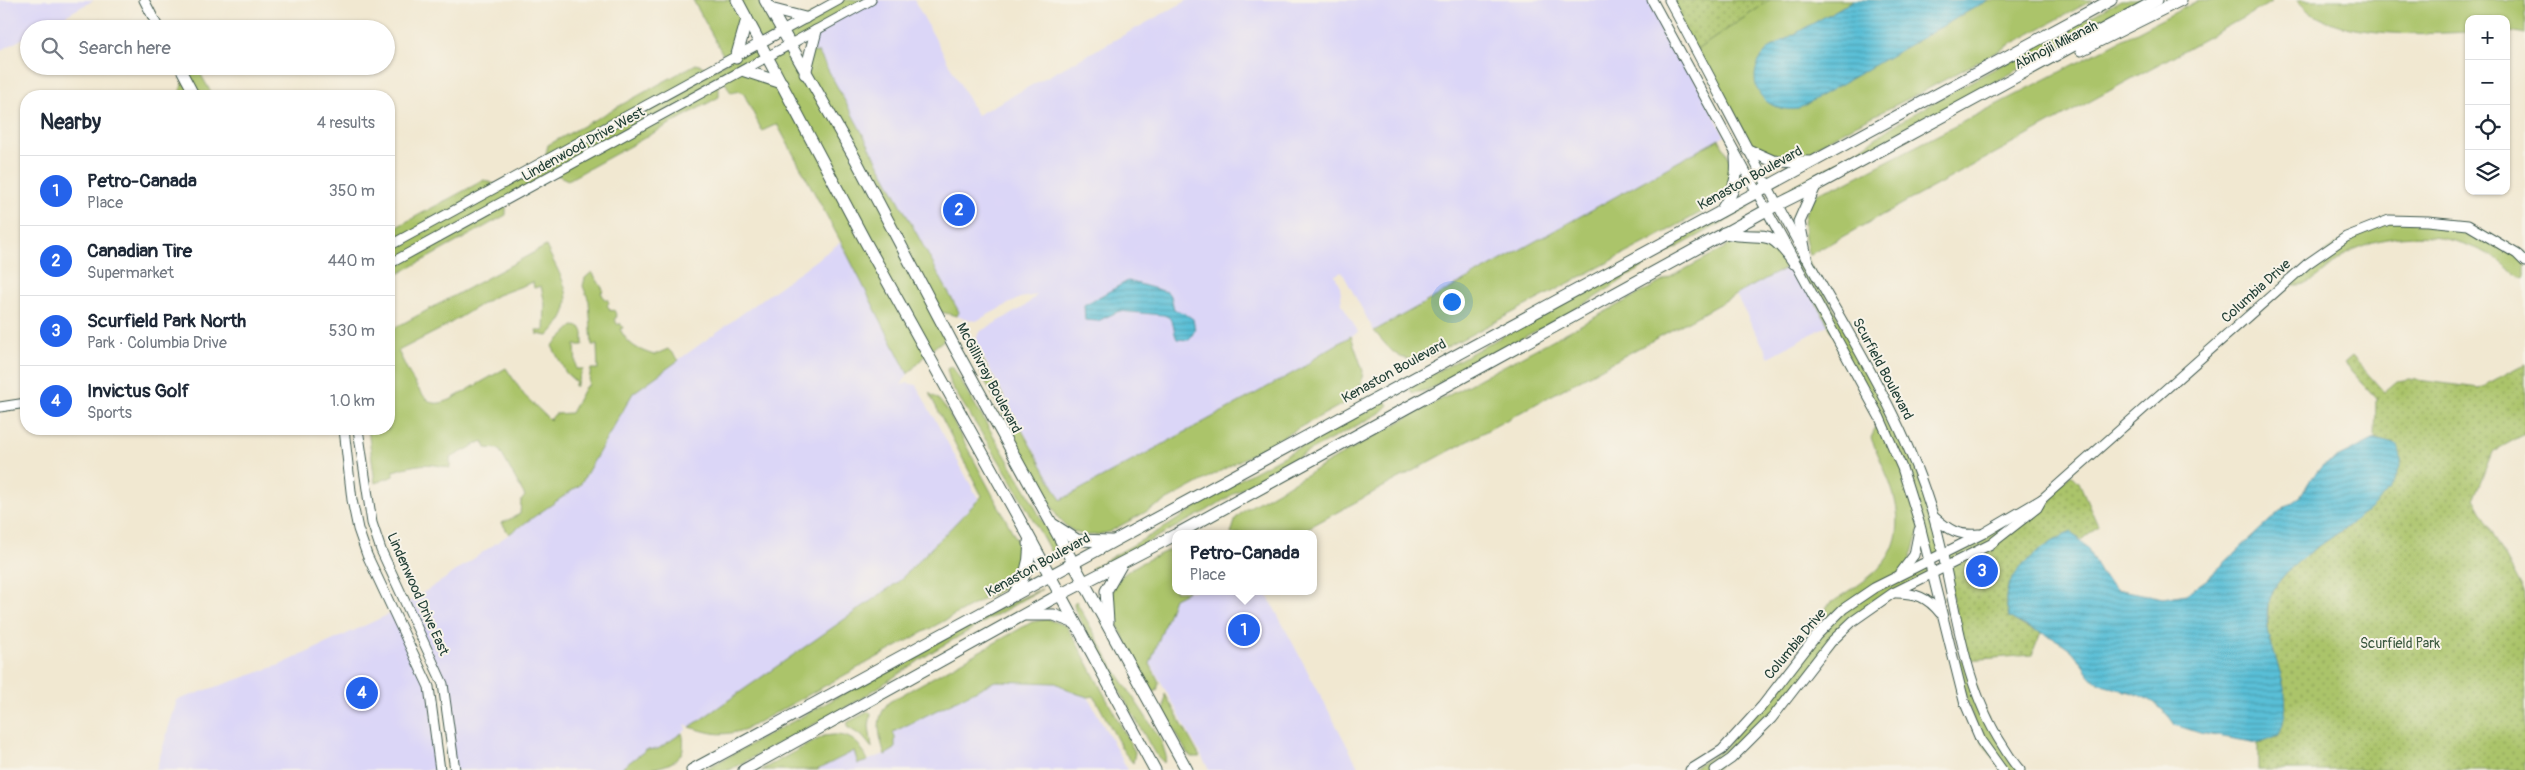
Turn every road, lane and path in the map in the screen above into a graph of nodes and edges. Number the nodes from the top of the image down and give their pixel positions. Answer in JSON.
{"nodes":[{"id":1,"x":144,"y":0,"type":"edge"},
{"id":2,"x":737,"y":0,"type":"edge"},
{"id":3,"x":840,"y":0,"type":"edge"},
{"id":4,"x":871,"y":0,"type":"edge"},
{"id":5,"x":1652,"y":0,"type":"edge"},
{"id":6,"x":1669,"y":0,"type":"edge"},
{"id":7,"x":2111,"y":0,"type":"edge"},
{"id":8,"x":2156,"y":0,"type":"edge"},
{"id":9,"x":2181,"y":0,"type":"edge"},
{"id":10,"x":768,"y":5,"type":"edge"},
{"id":11,"x":805,"y":18,"type":"junction"},
{"id":12,"x":747,"y":19,"type":"junction"},
{"id":13,"x":154,"y":20,"type":"edge"},
{"id":14,"x":781,"y":31,"type":"junction"},
{"id":15,"x":816,"y":31,"type":"junction"},
{"id":16,"x":761,"y":43,"type":"junction"},
{"id":17,"x":789,"y":46,"type":"junction"},
{"id":18,"x":736,"y":58,"type":"junction"},
{"id":19,"x":768,"y":58,"type":"junction"},
{"id":20,"x":745,"y":71,"type":"junction"},
{"id":21,"x":805,"y":74,"type":"junction"},
{"id":22,"x":184,"y":75,"type":"edge"},
{"id":23,"x":782,"y":83,"type":"junction"},
{"id":24,"x":192,"y":90,"type":"edge"},
{"id":25,"x":1944,"y":115,"type":"junction"},
{"id":26,"x":1748,"y":150,"type":"junction"},
{"id":27,"x":1736,"y":156,"type":"junction"},
{"id":28,"x":1812,"y":162,"type":"junction"},
{"id":29,"x":1768,"y":186,"type":"junction"},
{"id":30,"x":1814,"y":186,"type":"junction"},
{"id":31,"x":1755,"y":193,"type":"junction"},
{"id":32,"x":1778,"y":204,"type":"junction"},
{"id":33,"x":1765,"y":211,"type":"junction"},
{"id":34,"x":1720,"y":212,"type":"junction"},
{"id":35,"x":1724,"y":234,"type":"junction"},
{"id":36,"x":395,"y":243,"type":"edge"},
{"id":37,"x":1806,"y":257,"type":"junction"},
{"id":38,"x":395,"y":261,"type":"edge"},
{"id":39,"x":2525,"y":262,"type":"edge"},
{"id":40,"x":1794,"y":263,"type":"junction"},
{"id":41,"x":20,"y":403,"type":"edge"},
{"id":42,"x":0,"y":407,"type":"edge"},
{"id":43,"x":345,"y":435,"type":"edge"},
{"id":44,"x":359,"y":435,"type":"edge"},
{"id":45,"x":2042,"y":499,"type":"junction"},
{"id":46,"x":1934,"y":517,"type":"junction"},
{"id":47,"x":1052,"y":524,"type":"junction"},
{"id":48,"x":1920,"y":525,"type":"junction"},
{"id":49,"x":1183,"y":530,"type":"edge"},
{"id":50,"x":1984,"y":533,"type":"junction"},
{"id":51,"x":1028,"y":535,"type":"junction"},
{"id":52,"x":1172,"y":536,"type":"edge"},
{"id":53,"x":1112,"y":541,"type":"junction"},
{"id":54,"x":1943,"y":553,"type":"junction"},
{"id":55,"x":1929,"y":560,"type":"junction"},
{"id":56,"x":1123,"y":562,"type":"junction"},
{"id":57,"x":1073,"y":563,"type":"junction"},
{"id":58,"x":1945,"y":567,"type":"junction"},
{"id":59,"x":1932,"y":572,"type":"junction"},
{"id":60,"x":1050,"y":576,"type":"junction"},
{"id":61,"x":1897,"y":577,"type":"junction"},
{"id":62,"x":1084,"y":582,"type":"junction"},
{"id":63,"x":1893,"y":593,"type":"junction"},
{"id":64,"x":1013,"y":595,"type":"junction"},
{"id":65,"x":1060,"y":595,"type":"junction"},
{"id":66,"x":1022,"y":615,"type":"junction"},
{"id":67,"x":1942,"y":616,"type":"junction"},
{"id":68,"x":1074,"y":623,"type":"junction"},
{"id":69,"x":1110,"y":631,"type":"junction"},
{"id":70,"x":440,"y":770,"type":"edge"},
{"id":71,"x":456,"y":770,"type":"edge"},
{"id":72,"x":692,"y":770,"type":"edge"},
{"id":73,"x":744,"y":770,"type":"edge"},
{"id":74,"x":1154,"y":770,"type":"edge"},
{"id":75,"x":1187,"y":770,"type":"edge"},
{"id":76,"x":1690,"y":770,"type":"edge"},
{"id":77,"x":1714,"y":770,"type":"edge"},
{"id":78,"x":2002,"y":770,"type":"edge"},
{"id":79,"x":2020,"y":770,"type":"edge"}],
"edges":[{"from":1,"to":13,"type":"street"},
{"from":2,"to":12,"type":"main road"},
{"from":3,"to":11,"type":"street","name":"Lindenwood Drive West"},
{"from":4,"to":15,"type":"street","name":"Lindenwood Drive West"},
{"from":5,"to":27,"type":"street","name":"Scurfield Boulevard"},
{"from":6,"to":26,"type":"street","name":"Scurfield Boulevard"},
{"from":7,"to":28,"type":"main road","name":"Kenaston Boulevard"},
{"from":8,"to":25,"type":"main road"},
{"from":9,"to":25,"type":"main road","name":"Abinojii Mikanah"},
{"from":10,"to":11,"type":"main road"},
{"from":10,"to":14,"type":"main road","name":"McGillivray Boulevard"},
{"from":11,"to":14,"type":"street","name":"Lindenwood Drive West"},
{"from":12,"to":16,"type":"main road"},
{"from":12,"to":18,"type":"main road"},
{"from":14,"to":16,"type":"street","name":"Lindenwood Drive West"},
{"from":14,"to":17,"type":"main road","name":"McGillivray Boulevard"},
{"from":15,"to":17,"type":"street","name":"Lindenwood Drive West"},
{"from":15,"to":21,"type":"main road"},
{"from":16,"to":18,"type":"street","name":"Lindenwood Drive West"},
{"from":16,"to":19,"type":"main road"},
{"from":17,"to":19,"type":"street","name":"Lindenwood Drive West"},
{"from":17,"to":21,"type":"main road","name":"McGillivray Boulevard"},
{"from":18,"to":36,"type":"street","name":"Lindenwood Drive West"},
{"from":19,"to":20,"type":"street","name":"Lindenwood Drive West"},
{"from":19,"to":23,"type":"main road"},
{"from":20,"to":23,"type":"main road"},
{"from":20,"to":38,"type":"street","name":"Lindenwood Drive West"},
{"from":21,"to":47,"type":"main road","name":"McGillivray Boulevard"},
{"from":22,"to":24,"type":"street"},
{"from":23,"to":51,"type":"main road"},
{"from":25,"to":30,"type":"main road"},
{"from":26,"to":28,"type":"main road"},
{"from":26,"to":29,"type":"street","name":"Scurfield Boulevard"},
{"from":27,"to":31,"type":"street","name":"Scurfield Boulevard"},
{"from":27,"to":34,"type":"main road"},
{"from":28,"to":29,"type":"main road","name":"Kenaston Boulevard"},
{"from":29,"to":31,"type":"main road","name":"Kenaston Boulevard"},
{"from":29,"to":32,"type":"street","name":"Scurfield Boulevard"},
{"from":30,"to":32,"type":"main road"},
{"from":30,"to":37,"type":"main road"},
{"from":31,"to":33,"type":"street","name":"Scurfield Boulevard"},
{"from":31,"to":34,"type":"main road","name":"Kenaston Boulevard"},
{"from":32,"to":33,"type":"main road"},
{"from":32,"to":37,"type":"street","name":"Scurfield Boulevard"},
{"from":33,"to":35,"type":"main road"},
{"from":33,"to":40,"type":"street","name":"Scurfield Boulevard"},
{"from":34,"to":53,"type":"main road","name":"Kenaston Boulevard"},
{"from":35,"to":40,"type":"main road"},
{"from":35,"to":49,"type":"main road"},
{"from":37,"to":46,"type":"street","name":"Scurfield Boulevard"},
{"from":39,"to":45,"type":"street","name":"Columbia Drive"},
{"from":40,"to":48,"type":"street","name":"Scurfield Boulevard"},
{"from":41,"to":42,"type":"street"},
{"from":43,"to":70,"type":"street","name":"Lindenwood Drive East"},
{"from":44,"to":71,"type":"street","name":"Lindenwood Drive East"},
{"from":45,"to":50,"type":"street","name":"Columbia Drive"},
{"from":45,"to":58,"type":"street","name":"Columbia Drive"},
{"from":46,"to":50,"type":"street"},
{"from":46,"to":54,"type":"street","name":"Scurfield Boulevard"},
{"from":47,"to":53,"type":"main road"},
{"from":47,"to":57,"type":"main road","name":"McGillivray Boulevard"},
{"from":48,"to":55,"type":"street","name":"Scurfield Boulevard"},
{"from":48,"to":61,"type":"street"},
{"from":50,"to":54,"type":"street","name":"Columbia Drive"},
{"from":51,"to":60,"type":"main road"},
{"from":51,"to":64,"type":"main road"},
{"from":52,"to":56,"type":"main road"},
{"from":53,"to":57,"type":"main road","name":"Kenaston Boulevard"},
{"from":54,"to":55,"type":"street","name":"Columbia Drive"},
{"from":54,"to":58,"type":"street","name":"Scurfield Boulevard"},
{"from":55,"to":59,"type":"street","name":"Scurfield Boulevard"},
{"from":55,"to":61,"type":"street","name":"Columbia Drive"},
{"from":56,"to":62,"type":"main road"},
{"from":56,"to":69,"type":"main road"},
{"from":57,"to":60,"type":"main road","name":"Kenaston Boulevard"},
{"from":57,"to":62,"type":"main road","name":"McGillivray Boulevard"},
{"from":58,"to":59,"type":"street","name":"Columbia Drive"},
{"from":58,"to":79,"type":"street","name":"Scurfield Boulevard"},
{"from":59,"to":63,"type":"street","name":"Columbia Drive"},
{"from":59,"to":67,"type":"street","name":"Scurfield Boulevard"},
{"from":60,"to":64,"type":"main road","name":"Kenaston Boulevard"},
{"from":60,"to":65,"type":"main road"},
{"from":61,"to":76,"type":"street","name":"Columbia Drive"},
{"from":62,"to":65,"type":"main road"},
{"from":62,"to":69,"type":"main road","name":"McGillivray Boulevard"},
{"from":63,"to":67,"type":"street"},
{"from":63,"to":77,"type":"street","name":"Columbia Drive"},
{"from":64,"to":72,"type":"main road","name":"Kenaston Boulevard"},
{"from":65,"to":66,"type":"main road"},
{"from":65,"to":68,"type":"main road"},
{"from":66,"to":68,"type":"main road"},
{"from":66,"to":73,"type":"main road"},
{"from":67,"to":78,"type":"street","name":"Scurfield Boulevard"},
{"from":68,"to":74,"type":"main road"},
{"from":69,"to":75,"type":"main road","name":"McGillivray Boulevard"}]}
